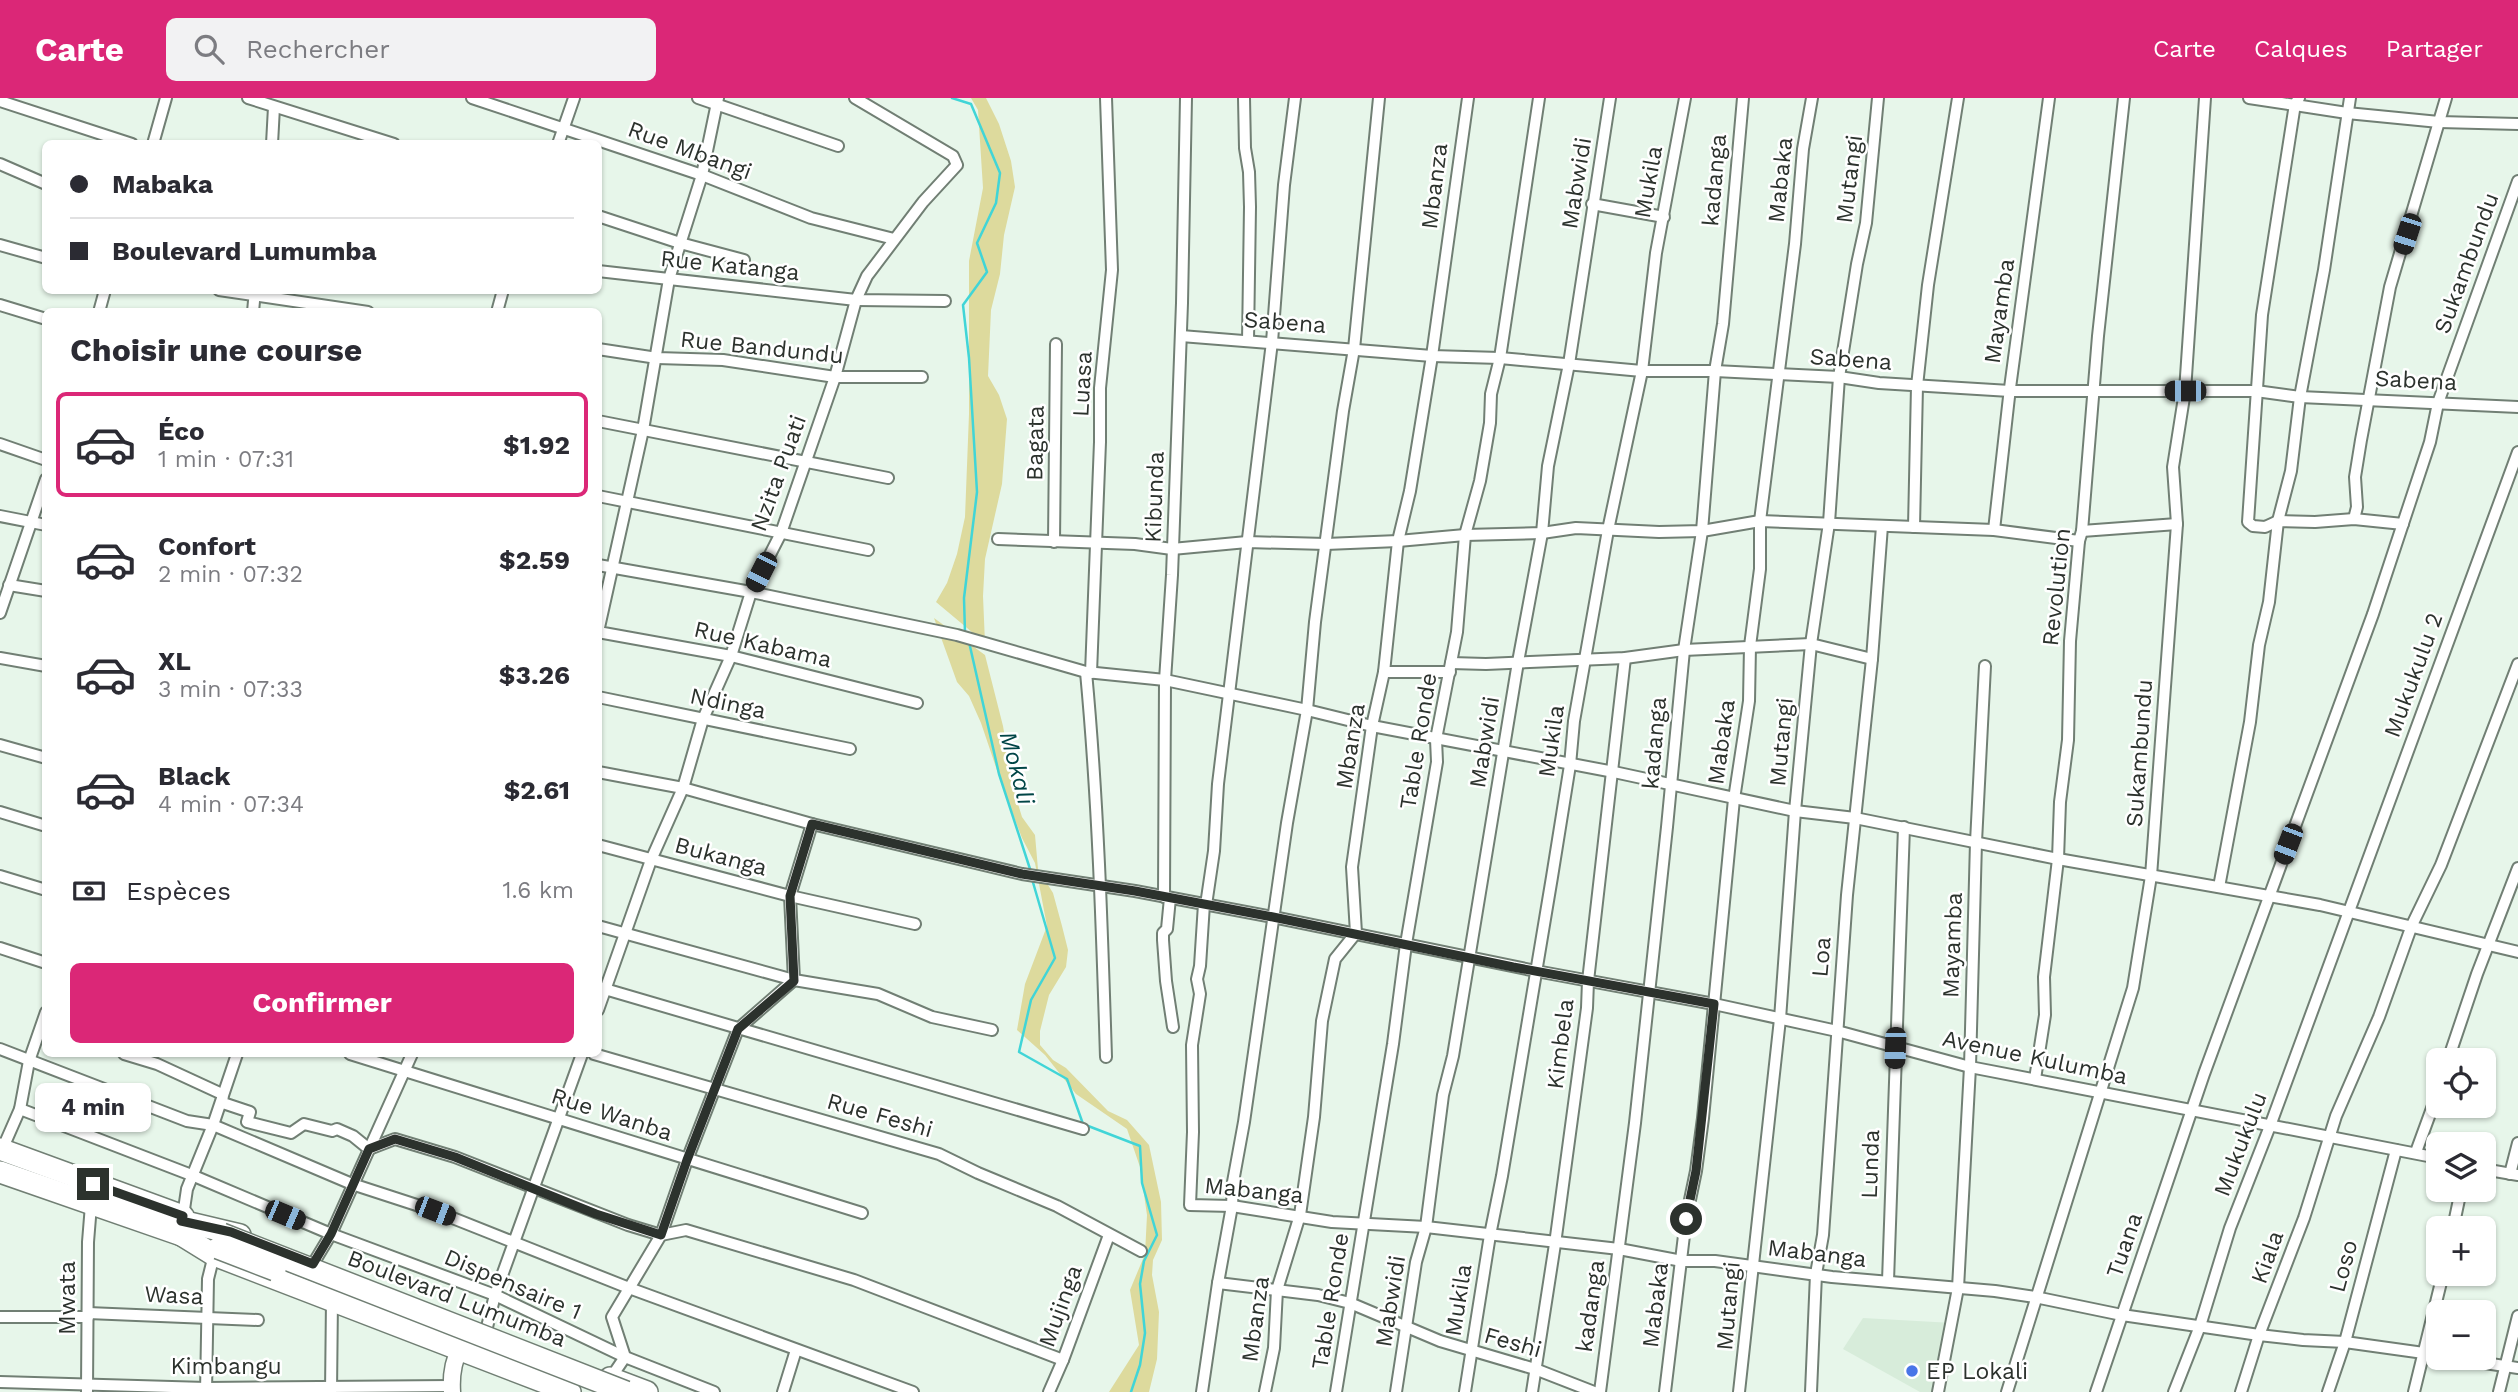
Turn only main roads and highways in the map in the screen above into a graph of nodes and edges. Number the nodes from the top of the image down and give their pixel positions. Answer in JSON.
{"nodes":[{"id":1,"x":1,"y":1149,"type":"edge"},
{"id":2,"x":0,"y":1172,"type":"edge"},
{"id":3,"x":181,"y":1223,"type":"junction"},
{"id":4,"x":218,"y":1246,"type":"junction"},
{"id":5,"x":611,"y":1388,"type":"edge"},
{"id":6,"x":570,"y":1392,"type":"edge"},
{"id":7,"x":647,"y":1392,"type":"edge"}],
"edges":[{"from":1,"to":3,"type":"highway","name":"Boulevard Lumumba"},
{"from":2,"to":3,"type":"highway","name":"Boulevard Lumumba"},
{"from":3,"to":4,"type":"highway","name":"Boulevard Lumumba"},
{"from":3,"to":5,"type":"highway"},
{"from":4,"to":5,"type":"highway","name":"Boulevard Lumumba","bridge":true},
{"from":4,"to":5,"type":"highway","name":"Boulevard Lumumba","bridge":true},
{"from":4,"to":6,"type":"highway"},
{"from":5,"to":7,"type":"highway"}]}
